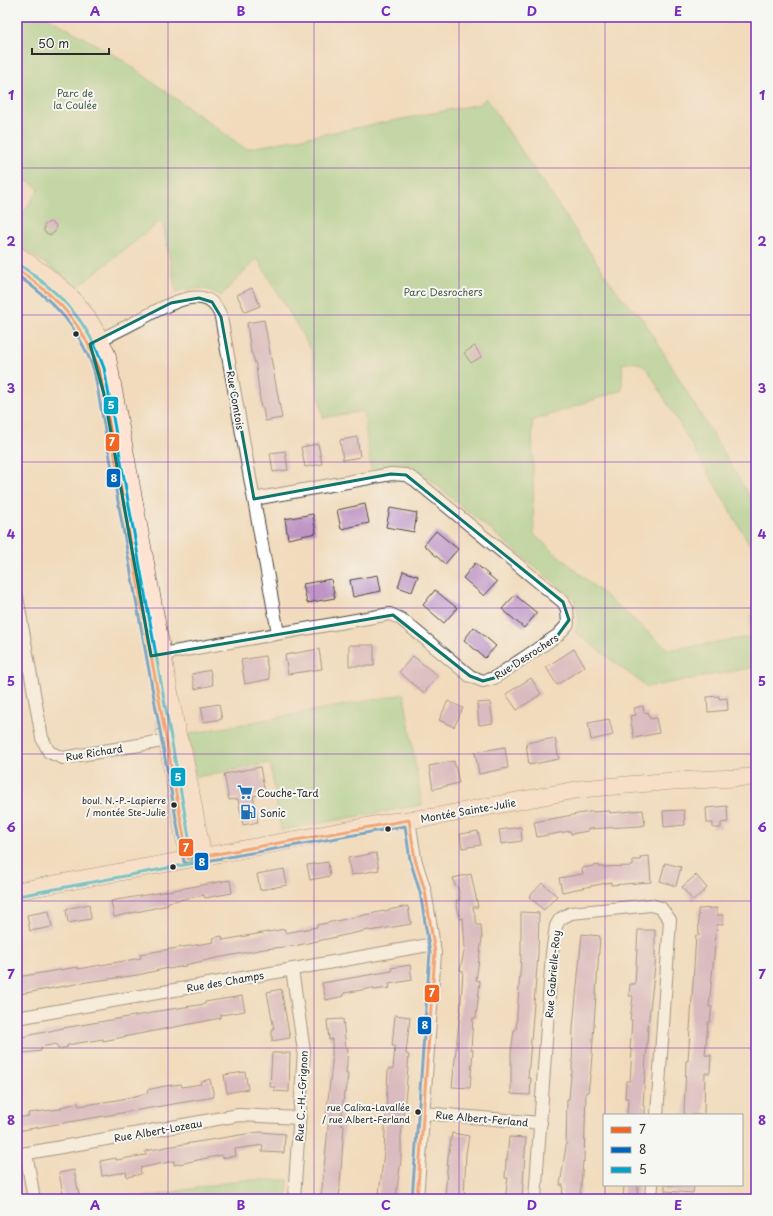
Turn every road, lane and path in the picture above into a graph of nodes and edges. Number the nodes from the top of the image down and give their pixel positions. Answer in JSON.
{"nodes":[{"id":1,"x":17,"y":255,"type":"edge"},
{"id":2,"x":17,"y":269,"type":"edge"},
{"id":3,"x":95,"y":342,"type":"junction"},
{"id":4,"x":254,"y":499,"type":"junction"},
{"id":5,"x":17,"y":597,"type":"edge"},
{"id":6,"x":278,"y":633,"type":"junction"},
{"id":7,"x":157,"y":655,"type":"junction"},
{"id":8,"x":173,"y":739,"type":"junction"},
{"id":9,"x":756,"y":777,"type":"edge"},
{"id":10,"x":409,"y":820,"type":"junction"},
{"id":11,"x":196,"y":858,"type":"junction"},
{"id":12,"x":17,"y":891,"type":"edge"},
{"id":13,"x":434,"y":944,"type":"junction"},
{"id":14,"x":292,"y":969,"type":"junction"},
{"id":15,"x":17,"y":1018,"type":"edge"},
{"id":16,"x":423,"y":1113,"type":"junction"},
{"id":17,"x":657,"y":1114,"type":"edge"},
{"id":18,"x":300,"y":1118,"type":"junction"},
{"id":19,"x":541,"y":1123,"type":"junction"},
{"id":20,"x":22,"y":1154,"type":"edge"},
{"id":21,"x":652,"y":1186,"type":"edge"},
{"id":22,"x":34,"y":1199,"type":"edge"},
{"id":23,"x":294,"y":1199,"type":"edge"},
{"id":24,"x":417,"y":1199,"type":"edge"},
{"id":25,"x":535,"y":1199,"type":"edge"},
{"id":26,"x":651,"y":1199,"type":"edge"}],
"edges":[{"from":1,"to":3,"type":"street"},
{"from":2,"to":3,"type":"street"},
{"from":3,"to":4,"type":"street","name":"Rue Comtois"},
{"from":3,"to":7,"type":"street"},
{"from":4,"to":6,"type":"street","name":"Rue Comtois"},
{"from":4,"to":6,"type":"street","name":"Rue Desrochers"},
{"from":5,"to":8,"type":"street","name":"Rue Richard"},
{"from":6,"to":7,"type":"street","name":"Rue Desrochers"},
{"from":7,"to":8,"type":"street"},
{"from":8,"to":11,"type":"street"},
{"from":9,"to":10,"type":"street","name":"Montée Sainte-Julie"},
{"from":10,"to":11,"type":"street","name":"Montée Sainte-Julie"},
{"from":10,"to":13,"type":"street"},
{"from":11,"to":12,"type":"street","name":"Montée Sainte-Julie"},
{"from":13,"to":14,"type":"street","name":"Rue des Champs"},
{"from":13,"to":16,"type":"street"},
{"from":14,"to":15,"type":"street","name":"Rue des Champs"},
{"from":14,"to":18,"type":"street","name":"Rue C.-H.-Grignon"},
{"from":16,"to":19,"type":"street","name":"Rue Albert-Ferland"},
{"from":16,"to":24,"type":"street"},
{"from":17,"to":19,"type":"street","name":"Rue Gabrielle-Roy"},
{"from":18,"to":20,"type":"street","name":"Rue Albert-Lozeau"},
{"from":18,"to":23,"type":"street","name":"Rue C.-H.-Grignon"},
{"from":19,"to":25,"type":"street","name":"Rue Gabrielle-Roy"},
{"from":20,"to":22,"type":"street"},
{"from":21,"to":26,"type":"street"}]}
